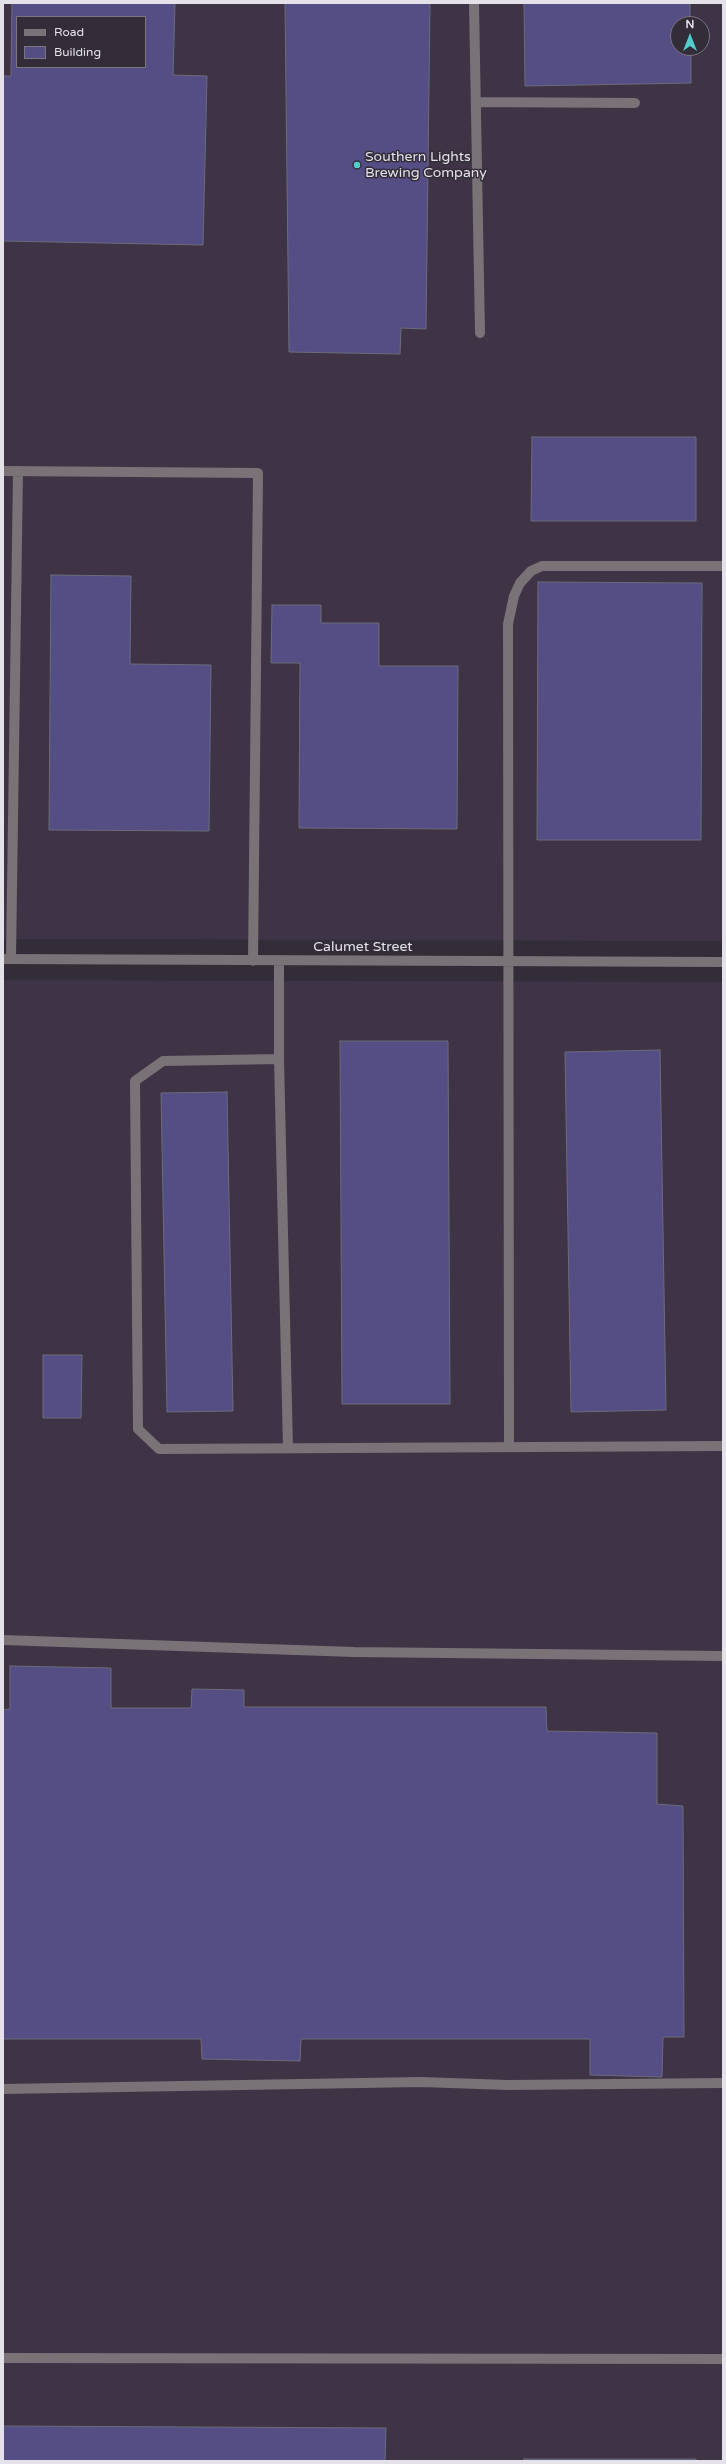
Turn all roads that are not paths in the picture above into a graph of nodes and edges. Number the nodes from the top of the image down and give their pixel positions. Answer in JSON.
{"nodes":[{"id":1,"x":474,"y":3,"type":"edge"},
{"id":2,"x":476,"y":102,"type":"junction"},
{"id":3,"x":635,"y":103,"type":"dead end"},
{"id":4,"x":480,"y":333,"type":"dead end"},
{"id":5,"x":3,"y":471,"type":"edge"},
{"id":6,"x":18,"y":471,"type":"junction"},
{"id":7,"x":723,"y":566,"type":"edge"},
{"id":8,"x":7,"y":960,"type":"edge"},
{"id":9,"x":253,"y":961,"type":"junction"},
{"id":10,"x":279,"y":961,"type":"junction"},
{"id":11,"x":510,"y":961,"type":"junction"},
{"id":12,"x":723,"y":962,"type":"edge"},
{"id":13,"x":279,"y":1059,"type":"junction"},
{"id":14,"x":723,"y":1446,"type":"edge"},
{"id":15,"x":288,"y":1448,"type":"junction"},
{"id":16,"x":510,"y":1448,"type":"junction"},
{"id":17,"x":3,"y":1640,"type":"edge"},
{"id":18,"x":723,"y":1656,"type":"edge"},
{"id":19,"x":723,"y":2083,"type":"edge"},
{"id":20,"x":3,"y":2088,"type":"edge"},
{"id":21,"x":3,"y":2358,"type":"edge"},
{"id":22,"x":723,"y":2359,"type":"edge"}],
"edges":[{"from":1,"to":2,"type":"street"},
{"from":2,"to":3,"type":"street"},
{"from":2,"to":4,"type":"street"},
{"from":5,"to":6,"type":"street"},
{"from":6,"to":8,"type":"street"},
{"from":6,"to":9,"type":"street"},
{"from":7,"to":11,"type":"street"},
{"from":8,"to":9,"type":"street","name":"Calumet Street"},
{"from":9,"to":10,"type":"street","name":"Calumet Street"},
{"from":10,"to":11,"type":"street","name":"Calumet Street"},
{"from":10,"to":13,"type":"street"},
{"from":11,"to":12,"type":"street","name":"Calumet Street"},
{"from":11,"to":16,"type":"street"},
{"from":13,"to":15,"type":"street"},
{"from":13,"to":15,"type":"street"},
{"from":14,"to":16,"type":"street"},
{"from":15,"to":16,"type":"street"},
{"from":17,"to":18,"type":"street"},
{"from":19,"to":20,"type":"street"},
{"from":21,"to":22,"type":"street"}]}
